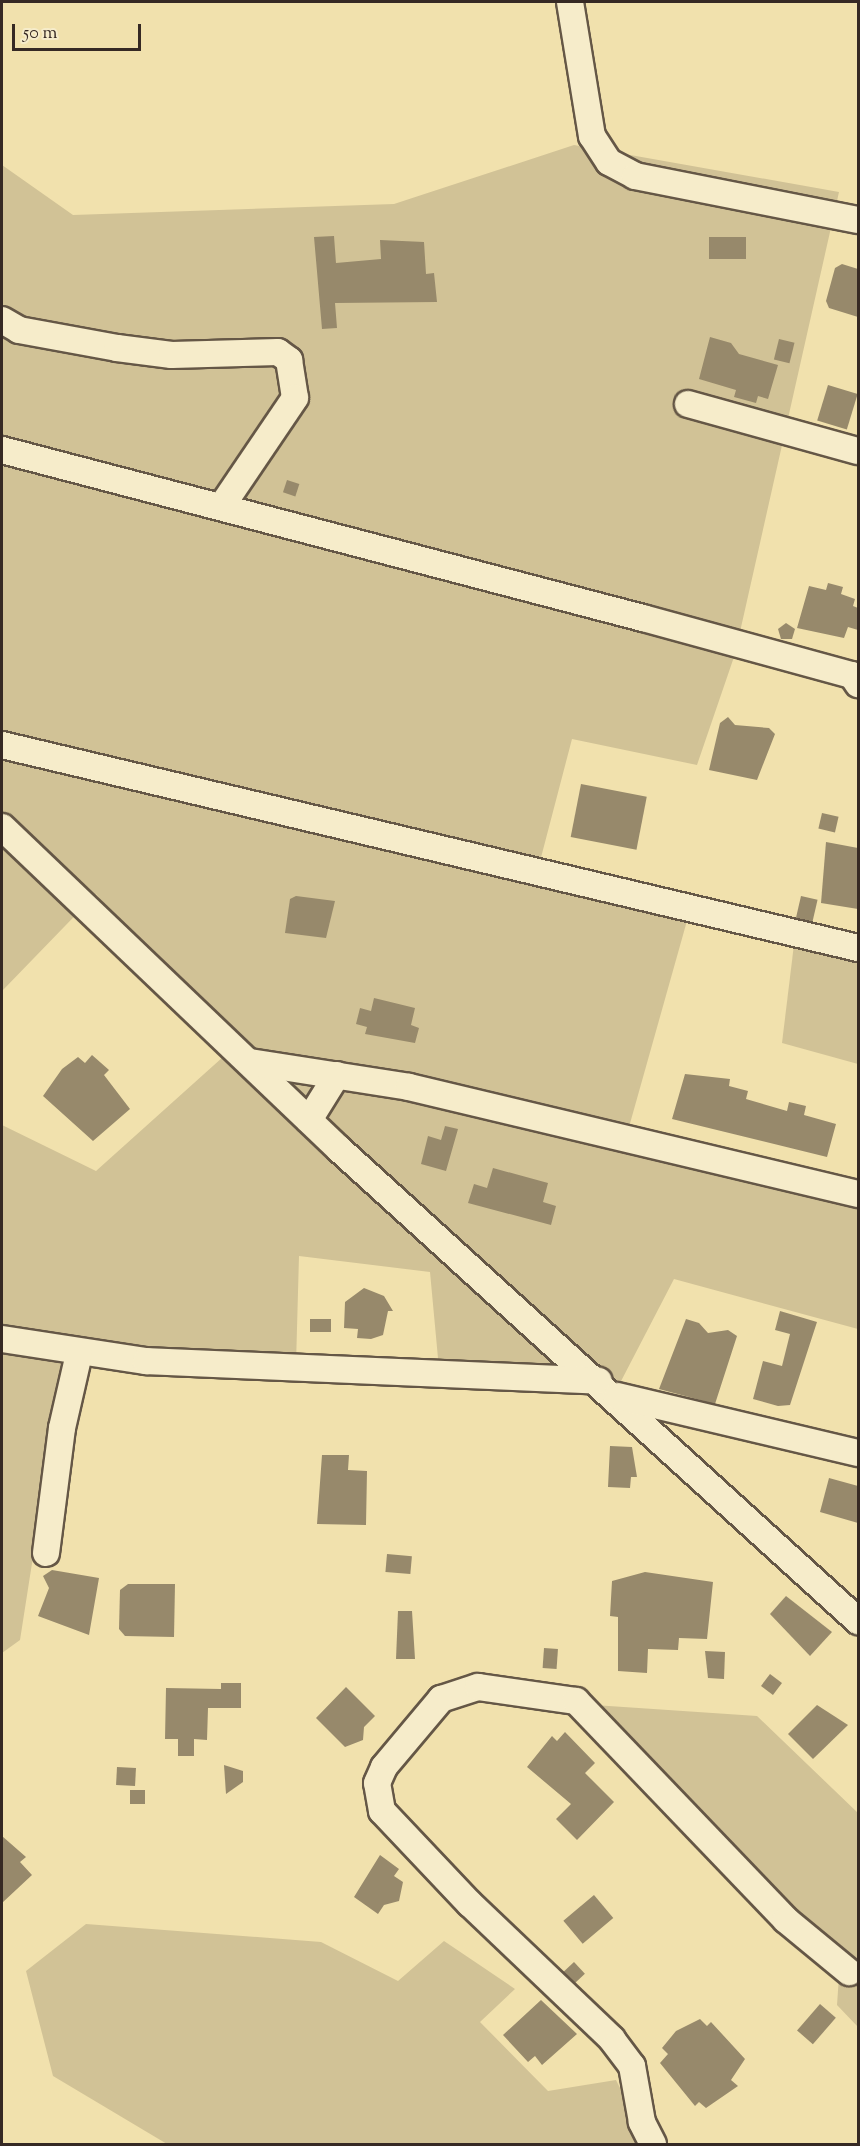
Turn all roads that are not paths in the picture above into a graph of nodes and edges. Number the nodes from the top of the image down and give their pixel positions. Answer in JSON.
{"nodes":[{"id":1,"x":570,"y":2,"type":"edge"},
{"id":2,"x":858,"y":220,"type":"edge"},
{"id":3,"x":2,"y":320,"type":"edge"},
{"id":4,"x":688,"y":404,"type":"dead end"},
{"id":5,"x":2,"y":450,"type":"edge"},
{"id":6,"x":858,"y":451,"type":"edge"},
{"id":7,"x":222,"y":506,"type":"junction"},
{"id":8,"x":856,"y":677,"type":"edge"},
{"id":9,"x":2,"y":745,"type":"edge"},
{"id":10,"x":2,"y":827,"type":"edge"},
{"id":11,"x":858,"y":948,"type":"edge"},
{"id":12,"x":250,"y":1062,"type":"junction"},
{"id":13,"x":337,"y":1075,"type":"junction"},
{"id":14,"x":309,"y":1120,"type":"junction"},
{"id":15,"x":858,"y":1194,"type":"edge"},
{"id":16,"x":2,"y":1339,"type":"edge"},
{"id":17,"x":79,"y":1354,"type":"junction"},
{"id":18,"x":606,"y":1389,"type":"junction"},
{"id":19,"x":858,"y":1453,"type":"edge"},
{"id":20,"x":46,"y":1553,"type":"dead end"},
{"id":21,"x":858,"y":1621,"type":"edge"},
{"id":22,"x":855,"y":1975,"type":"edge"},
{"id":23,"x":653,"y":2145,"type":"edge"}],
"edges":[{"from":1,"to":2,"type":"street"},
{"from":3,"to":7,"type":"street"},
{"from":4,"to":6,"type":"street"},
{"from":5,"to":7,"type":"street"},
{"from":7,"to":8,"type":"street"},
{"from":9,"to":11,"type":"street"},
{"from":10,"to":12,"type":"street"},
{"from":12,"to":13,"type":"street"},
{"from":12,"to":14,"type":"street"},
{"from":13,"to":14,"type":"street"},
{"from":13,"to":15,"type":"street"},
{"from":14,"to":18,"type":"street"},
{"from":16,"to":17,"type":"street"},
{"from":17,"to":18,"type":"street"},
{"from":17,"to":20,"type":"street"},
{"from":18,"to":19,"type":"street"},
{"from":18,"to":21,"type":"street"},
{"from":22,"to":23,"type":"street"}]}
